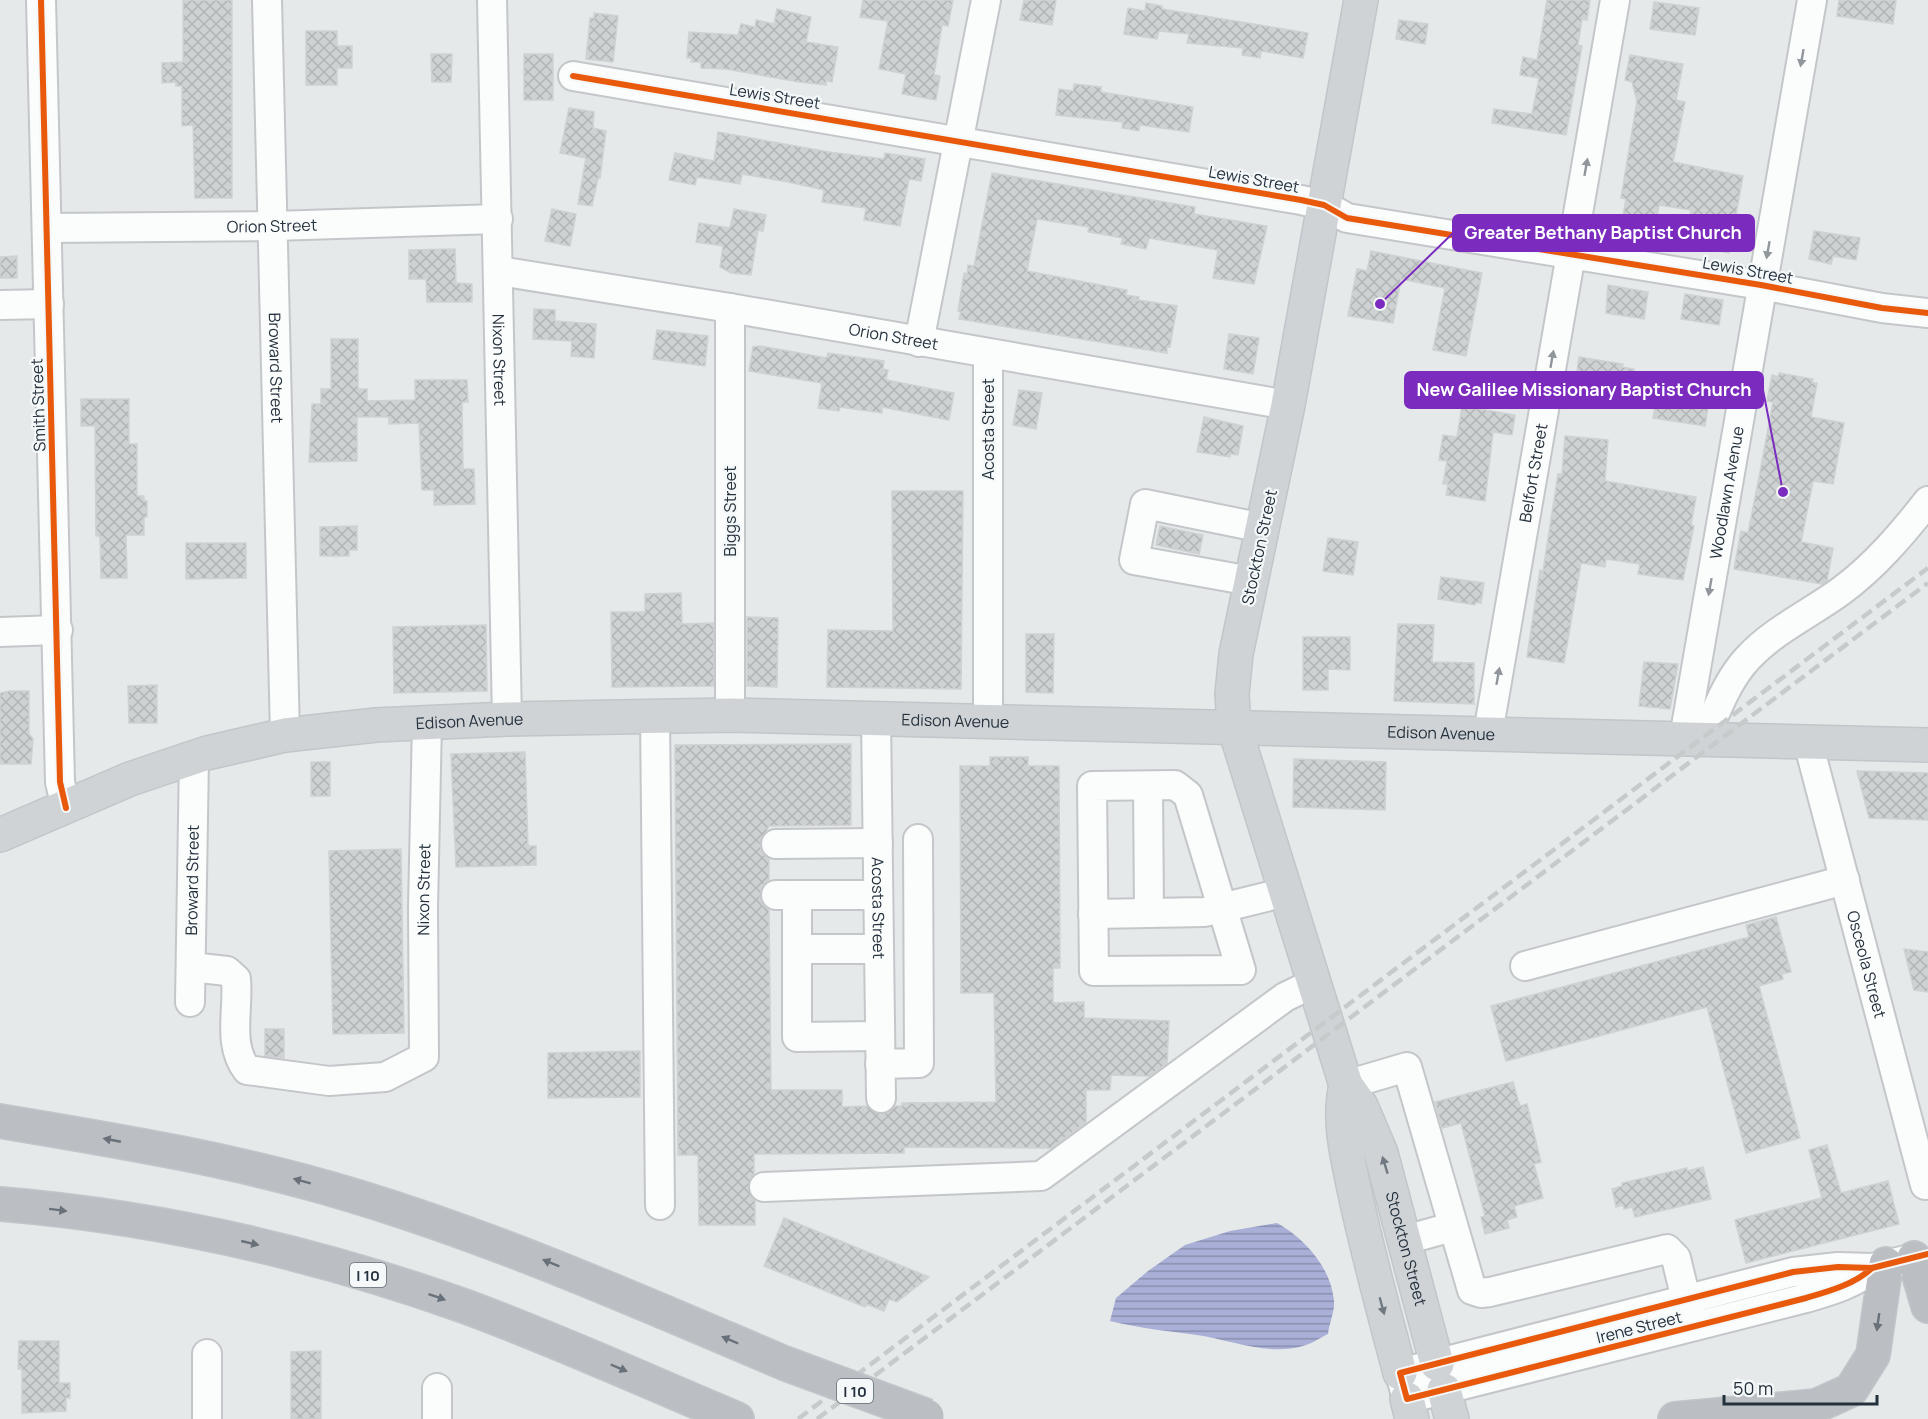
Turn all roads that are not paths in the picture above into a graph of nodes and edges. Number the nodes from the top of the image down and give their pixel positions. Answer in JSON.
{"nodes":[{"id":1,"x":41,"y":0,"type":"edge"},
{"id":2,"x":267,"y":0,"type":"edge"},
{"id":3,"x":492,"y":0,"type":"edge"},
{"id":4,"x":986,"y":0,"type":"edge"},
{"id":5,"x":1615,"y":0,"type":"edge"},
{"id":6,"x":1812,"y":0,"type":"edge"},
{"id":7,"x":1355,"y":1,"type":"edge"},
{"id":8,"x":573,"y":76,"type":"dead end"},
{"id":9,"x":957,"y":140,"type":"junction"},
{"id":10,"x":1324,"y":205,"type":"junction"},
{"id":11,"x":498,"y":219,"type":"junction"},
{"id":12,"x":273,"y":226,"type":"junction"},
{"id":13,"x":47,"y":228,"type":"junction"},
{"id":14,"x":1570,"y":255,"type":"junction"},
{"id":15,"x":499,"y":271,"type":"junction"},
{"id":16,"x":1761,"y":285,"type":"junction"},
{"id":17,"x":49,"y":304,"type":"junction"},
{"id":18,"x":0,"y":305,"type":"edge"},
{"id":19,"x":730,"y":308,"type":"junction"},
{"id":20,"x":1928,"y":313,"type":"edge"},
{"id":21,"x":919,"y":342,"type":"junction"},
{"id":22,"x":988,"y":354,"type":"junction"},
{"id":23,"x":1288,"y":405,"type":"junction"},
{"id":24,"x":1928,"y":501,"type":"edge"},
{"id":25,"x":1263,"y":528,"type":"junction"},
{"id":26,"x":1251,"y":581,"type":"junction"},
{"id":27,"x":58,"y":630,"type":"junction"},
{"id":28,"x":0,"y":632,"type":"edge"},
{"id":29,"x":654,"y":715,"type":"junction"},
{"id":30,"x":730,"y":715,"type":"junction"},
{"id":31,"x":876,"y":718,"type":"junction"},
{"id":32,"x":507,"y":719,"type":"junction"},
{"id":33,"x":988,"y":721,"type":"junction"},
{"id":34,"x":427,"y":722,"type":"junction"},
{"id":35,"x":1234,"y":726,"type":"junction"},
{"id":36,"x":1685,"y":730,"type":"junction"},
{"id":37,"x":1488,"y":733,"type":"junction"},
{"id":38,"x":285,"y":735,"type":"junction"},
{"id":39,"x":1808,"y":742,"type":"junction"},
{"id":40,"x":1928,"y":745,"type":"edge"},
{"id":41,"x":194,"y":757,"type":"junction"},
{"id":42,"x":1148,"y":786,"type":"junction"},
{"id":43,"x":66,"y":808,"type":"junction"},
{"id":44,"x":0,"y":835,"type":"edge"},
{"id":45,"x":918,"y":839,"type":"dead end"},
{"id":46,"x":878,"y":843,"type":"junction"},
{"id":47,"x":776,"y":844,"type":"dead end"},
{"id":48,"x":1845,"y":880,"type":"junction"},
{"id":49,"x":918,"y":890,"type":"junction"},
{"id":50,"x":878,"y":892,"type":"junction"},
{"id":51,"x":1286,"y":892,"type":"junction"},
{"id":52,"x":1222,"y":909,"type":"junction"},
{"id":53,"x":1149,"y":913,"type":"junction"},
{"id":54,"x":1093,"y":914,"type":"junction"},
{"id":55,"x":797,"y":949,"type":"junction"},
{"id":56,"x":879,"y":949,"type":"junction"},
{"id":57,"x":1525,"y":966,"type":"dead end"},
{"id":58,"x":191,"y":967,"type":"junction"},
{"id":59,"x":1314,"y":982,"type":"junction"},
{"id":60,"x":190,"y":1002,"type":"dead end"},
{"id":61,"x":880,"y":1050,"type":"junction"},
{"id":62,"x":1346,"y":1084,"type":"junction"},
{"id":63,"x":880,"y":1098,"type":"dead end"},
{"id":64,"x":0,"y":1120,"type":"edge"},
{"id":65,"x":1925,"y":1185,"type":"dead end"},
{"id":66,"x":764,"y":1187,"type":"dead end"},
{"id":67,"x":0,"y":1204,"type":"edge"},
{"id":68,"x":660,"y":1205,"type":"dead end"},
{"id":69,"x":1452,"y":1227,"type":"junction"},
{"id":70,"x":1405,"y":1240,"type":"junction"},
{"id":71,"x":1900,"y":1261,"type":"edge"},
{"id":72,"x":1687,"y":1300,"type":"junction"},
{"id":73,"x":1928,"y":1306,"type":"edge"},
{"id":74,"x":1693,"y":1327,"type":"junction"},
{"id":75,"x":207,"y":1354,"type":"dead end"},
{"id":76,"x":437,"y":1388,"type":"dead end"},
{"id":77,"x":1445,"y":1391,"type":"edge"},
{"id":78,"x":1406,"y":1397,"type":"edge"},
{"id":79,"x":727,"y":1415,"type":"edge"},
{"id":80,"x":933,"y":1418,"type":"edge"},
{"id":81,"x":207,"y":1419,"type":"edge"},
{"id":82,"x":437,"y":1419,"type":"edge"},
{"id":83,"x":1675,"y":1419,"type":"edge"}],
"edges":[{"from":1,"to":13,"type":"street","name":"Smith Street"},
{"from":2,"to":12,"type":"street","name":"Broward Street"},
{"from":3,"to":11,"type":"street","name":"Nixon Street"},
{"from":4,"to":9,"type":"street"},
{"from":14,"to":5,"type":"street","name":"Belfort Street","one_way":true},
{"from":6,"to":16,"type":"street","name":"Woodlawn Avenue","one_way":true},
{"from":7,"to":10,"type":"main road","name":"Stockton Street"},
{"from":8,"to":9,"type":"street","name":"Lewis Street"},
{"from":9,"to":10,"type":"street","name":"Lewis Street"},
{"from":9,"to":21,"type":"street"},
{"from":10,"to":14,"type":"street","name":"Lewis Street"},
{"from":10,"to":23,"type":"main road","name":"Stockton Street"},
{"from":11,"to":12,"type":"street","name":"Orion Street"},
{"from":11,"to":15,"type":"street","name":"Nixon Street"},
{"from":12,"to":13,"type":"street","name":"Orion Street"},
{"from":12,"to":38,"type":"street","name":"Broward Street"},
{"from":13,"to":17,"type":"street","name":"Smith Street"},
{"from":14,"to":16,"type":"street","name":"Lewis Street"},
{"from":37,"to":14,"type":"street","name":"Belfort Street","one_way":true},
{"from":15,"to":19,"type":"street","name":"Orion Street"},
{"from":15,"to":32,"type":"street","name":"Nixon Street"},
{"from":16,"to":20,"type":"street","name":"Lewis Street"},
{"from":16,"to":36,"type":"street","name":"Woodlawn Avenue","one_way":true},
{"from":17,"to":18,"type":"street"},
{"from":17,"to":27,"type":"street","name":"Smith Street"},
{"from":19,"to":21,"type":"street","name":"Orion Street"},
{"from":19,"to":30,"type":"street","name":"Biggs Street"},
{"from":21,"to":22,"type":"street","name":"Orion Street"},
{"from":22,"to":23,"type":"street","name":"Orion Street"},
{"from":22,"to":33,"type":"street","name":"Acosta Street"},
{"from":23,"to":25,"type":"main road","name":"Stockton Street"},
{"from":24,"to":36,"type":"street"},
{"from":25,"to":26,"type":"main road","name":"Stockton Street"},
{"from":25,"to":26,"type":"street"},
{"from":26,"to":35,"type":"main road","name":"Stockton Street"},
{"from":27,"to":28,"type":"street"},
{"from":27,"to":43,"type":"street","name":"Smith Street"},
{"from":29,"to":30,"type":"main road","name":"Edison Avenue"},
{"from":29,"to":32,"type":"main road","name":"Edison Avenue"},
{"from":29,"to":68,"type":"street"},
{"from":30,"to":31,"type":"main road","name":"Edison Avenue"},
{"from":31,"to":33,"type":"main road","name":"Edison Avenue"},
{"from":31,"to":46,"type":"street","name":"Acosta Street"},
{"from":32,"to":34,"type":"main road","name":"Edison Avenue"},
{"from":33,"to":35,"type":"main road","name":"Edison Avenue"},
{"from":34,"to":38,"type":"main road","name":"Edison Avenue"},
{"from":34,"to":58,"type":"street","name":"Nixon Street"},
{"from":35,"to":37,"type":"main road","name":"Edison Avenue"},
{"from":35,"to":51,"type":"main road","name":"Stockton Street"},
{"from":36,"to":37,"type":"main road","name":"Edison Avenue"},
{"from":36,"to":39,"type":"main road","name":"Edison Avenue"},
{"from":38,"to":41,"type":"main road","name":"Edison Avenue"},
{"from":39,"to":40,"type":"main road","name":"Edison Avenue"},
{"from":39,"to":48,"type":"street","name":"Osceola Street"},
{"from":41,"to":43,"type":"main road","name":"Edison Avenue"},
{"from":41,"to":58,"type":"street","name":"Broward Street"},
{"from":42,"to":52,"type":"street"},
{"from":42,"to":53,"type":"street"},
{"from":42,"to":54,"type":"street"},
{"from":43,"to":44,"type":"main road","name":"Edison Avenue"},
{"from":45,"to":49,"type":"street"},
{"from":46,"to":47,"type":"street"},
{"from":46,"to":50,"type":"street","name":"Acosta Street"},
{"from":48,"to":57,"type":"street"},
{"from":48,"to":65,"type":"street","name":"Osceola Street"},
{"from":49,"to":50,"type":"street"},
{"from":49,"to":61,"type":"street"},
{"from":50,"to":55,"type":"street"},
{"from":50,"to":56,"type":"street","name":"Acosta Street"},
{"from":51,"to":52,"type":"street"},
{"from":51,"to":59,"type":"main road","name":"Stockton Street"},
{"from":52,"to":53,"type":"street"},
{"from":52,"to":54,"type":"street"},
{"from":53,"to":54,"type":"street"},
{"from":55,"to":56,"type":"street"},
{"from":55,"to":61,"type":"street"},
{"from":56,"to":61,"type":"street","name":"Acosta Street"},
{"from":58,"to":60,"type":"street","name":"Broward Street"},
{"from":59,"to":62,"type":"main road","name":"Stockton Street"},
{"from":59,"to":66,"type":"street"},
{"from":61,"to":63,"type":"street","name":"Acosta Street"},
{"from":62,"to":69,"type":"street"},
{"from":70,"to":62,"type":"main road","name":"Stockton Street","one_way":true},
{"from":62,"to":78,"type":"main road","name":"Stockton Street","one_way":true},
{"from":80,"to":64,"type":"highway","number":"I 10","one_way":true,"bridge":true},
{"from":67,"to":79,"type":"highway","number":"I 10","one_way":true},
{"from":69,"to":70,"type":"street"},
{"from":69,"to":72,"type":"street"},
{"from":70,"to":77,"type":"main road","name":"Stockton Street"},
{"from":71,"to":72,"type":"street","name":"Irene Street"},
{"from":71,"to":73,"type":"highway"},
{"from":71,"to":74,"type":"street","name":"Irene Street"},
{"from":71,"to":83,"type":"highway","one_way":true},
{"from":72,"to":74,"type":"street"},
{"from":72,"to":77,"type":"street","name":"Irene Street"},
{"from":74,"to":77,"type":"street","name":"Irene Street"},
{"from":75,"to":81,"type":"street"},
{"from":76,"to":82,"type":"street"},
{"from":77,"to":78,"type":"street","name":"Irene Street"}]}
